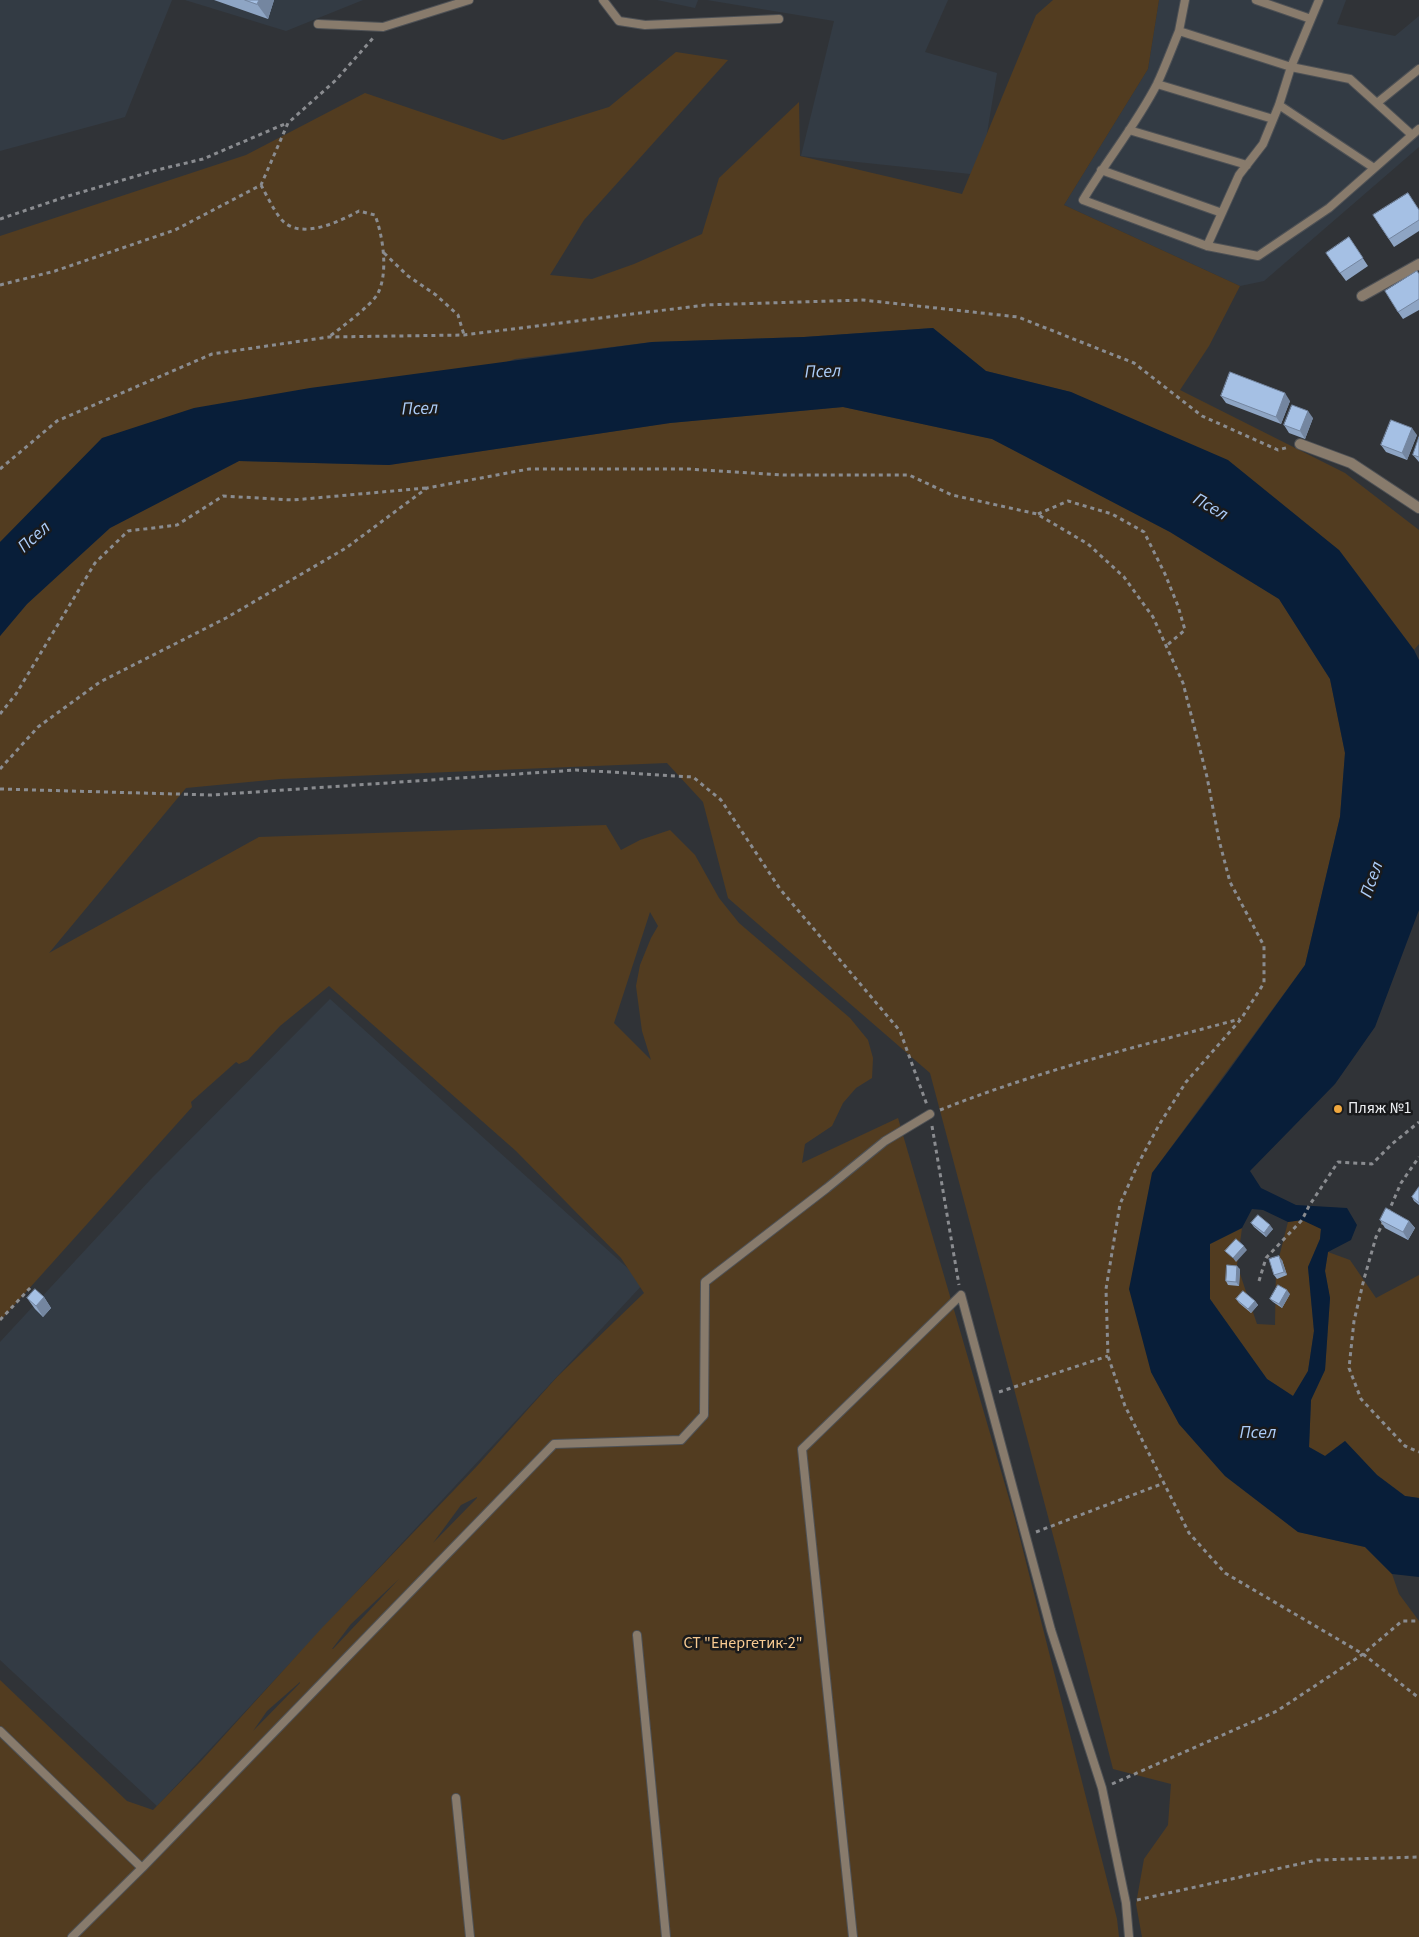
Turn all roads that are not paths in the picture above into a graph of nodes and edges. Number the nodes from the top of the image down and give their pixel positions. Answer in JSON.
{"nodes":[{"id":1,"x":469,"y":0,"type":"edge"},
{"id":2,"x":603,"y":0,"type":"edge"},
{"id":3,"x":1185,"y":0,"type":"edge"},
{"id":4,"x":1256,"y":0,"type":"edge"},
{"id":5,"x":1319,"y":0,"type":"edge"},
{"id":6,"x":779,"y":19,"type":"dead end"},
{"id":7,"x":1311,"y":19,"type":"junction"},
{"id":8,"x":318,"y":24,"type":"dead end"},
{"id":9,"x":1179,"y":31,"type":"junction"},
{"id":10,"x":1291,"y":68,"type":"junction"},
{"id":11,"x":1419,"y":68,"type":"edge"},
{"id":12,"x":1157,"y":84,"type":"junction"},
{"id":13,"x":1377,"y":103,"type":"junction"},
{"id":14,"x":1279,"y":105,"type":"junction"},
{"id":15,"x":1273,"y":119,"type":"junction"},
{"id":16,"x":1419,"y":129,"type":"edge"},
{"id":17,"x":1130,"y":130,"type":"junction"},
{"id":18,"x":1412,"y":134,"type":"junction"},
{"id":19,"x":1247,"y":165,"type":"junction"},
{"id":20,"x":1374,"y":168,"type":"junction"},
{"id":21,"x":1101,"y":170,"type":"junction"},
{"id":22,"x":1222,"y":213,"type":"junction"},
{"id":23,"x":1207,"y":246,"type":"junction"},
{"id":24,"x":1419,"y":264,"type":"edge"},
{"id":25,"x":1362,"y":296,"type":"dead end"},
{"id":26,"x":1300,"y":444,"type":"road end"},
{"id":27,"x":1419,"y":508,"type":"edge"},
{"id":28,"x":930,"y":1114,"type":"road end"},
{"id":29,"x":638,"y":1636,"type":"dead end"},
{"id":30,"x":0,"y":1731,"type":"edge"},
{"id":31,"x":456,"y":1798,"type":"dead end"},
{"id":32,"x":142,"y":1868,"type":"junction"},
{"id":33,"x":72,"y":1937,"type":"edge"},
{"id":34,"x":470,"y":1937,"type":"edge"},
{"id":35,"x":666,"y":1937,"type":"edge"},
{"id":36,"x":854,"y":1937,"type":"edge"},
{"id":37,"x":1129,"y":1937,"type":"edge"}],
"edges":[{"from":1,"to":8,"type":"lane"},
{"from":2,"to":6,"type":"lane"},
{"from":3,"to":9,"type":"lane"},
{"from":4,"to":7,"type":"lane"},
{"from":5,"to":7,"type":"lane"},
{"from":7,"to":10,"type":"lane"},
{"from":9,"to":10,"type":"lane"},
{"from":9,"to":12,"type":"lane"},
{"from":10,"to":13,"type":"lane"},
{"from":10,"to":14,"type":"lane"},
{"from":11,"to":13,"type":"lane"},
{"from":12,"to":15,"type":"lane"},
{"from":12,"to":17,"type":"lane"},
{"from":13,"to":18,"type":"lane"},
{"from":14,"to":15,"type":"lane"},
{"from":14,"to":20,"type":"lane"},
{"from":15,"to":19,"type":"lane"},
{"from":16,"to":18,"type":"lane"},
{"from":17,"to":19,"type":"lane"},
{"from":17,"to":21,"type":"lane"},
{"from":18,"to":20,"type":"lane"},
{"from":19,"to":22,"type":"lane"},
{"from":20,"to":23,"type":"lane"},
{"from":21,"to":22,"type":"lane"},
{"from":21,"to":23,"type":"lane"},
{"from":22,"to":23,"type":"lane"},
{"from":24,"to":25,"type":"street"},
{"from":26,"to":27,"type":"street"},
{"from":28,"to":32,"type":"lane"},
{"from":29,"to":35,"type":"lane"},
{"from":30,"to":32,"type":"lane"},
{"from":31,"to":34,"type":"lane"},
{"from":32,"to":33,"type":"lane"},
{"from":36,"to":37,"type":"lane"}]}
